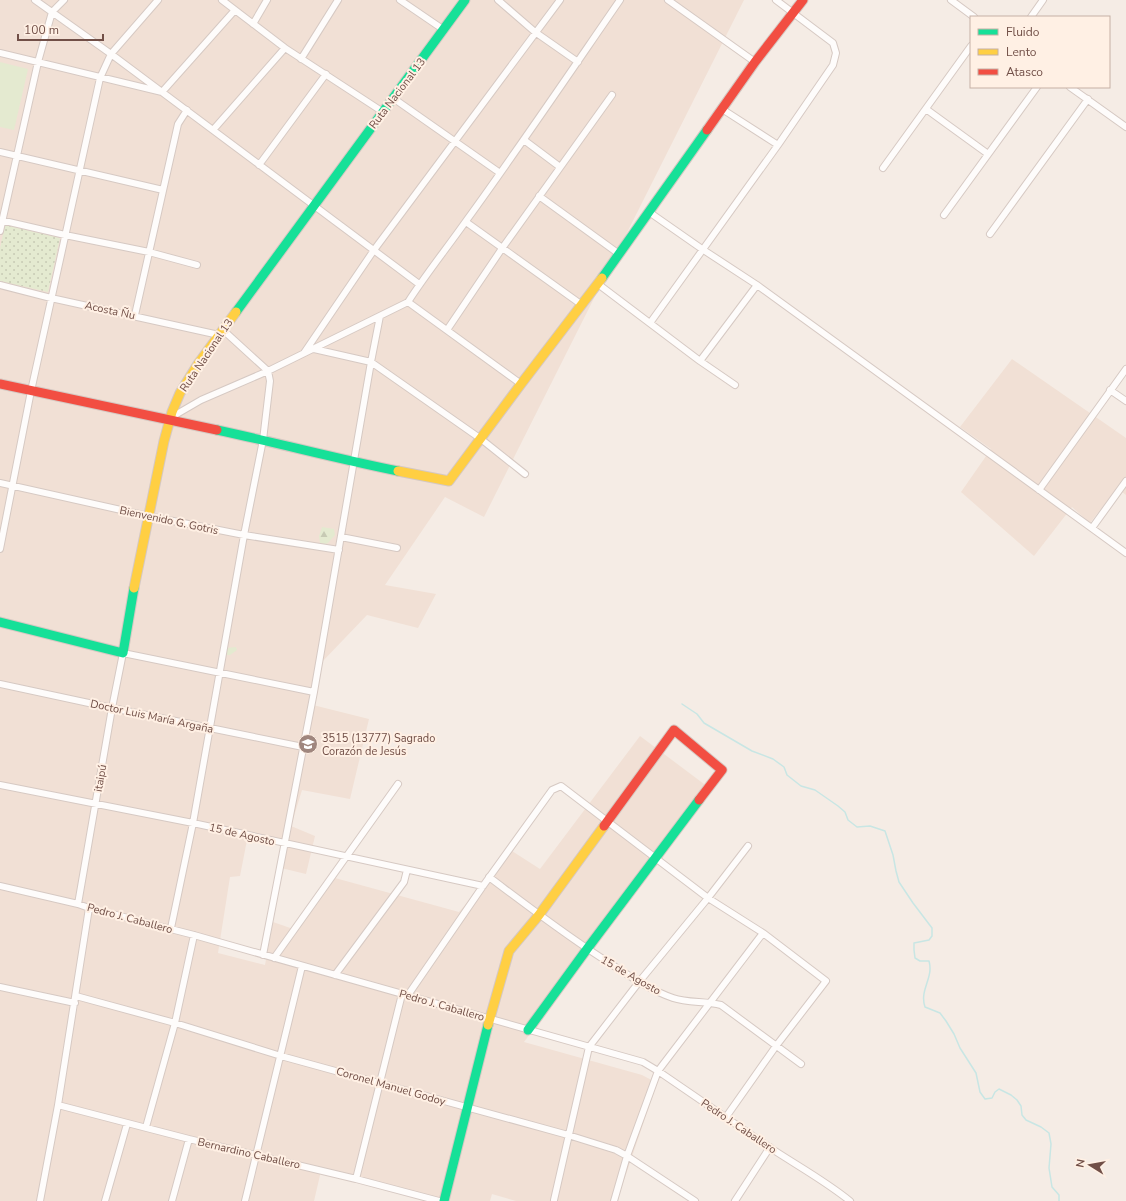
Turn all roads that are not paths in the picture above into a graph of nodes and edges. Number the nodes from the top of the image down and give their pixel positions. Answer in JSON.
{"nodes":[{"id":1,"x":35,"y":0,"type":"edge"},
{"id":2,"x":64,"y":0,"type":"edge"},
{"id":3,"x":158,"y":0,"type":"edge"},
{"id":4,"x":222,"y":0,"type":"edge"},
{"id":5,"x":267,"y":0,"type":"edge"},
{"id":6,"x":338,"y":0,"type":"edge"},
{"id":7,"x":400,"y":0,"type":"edge"},
{"id":8,"x":465,"y":0,"type":"edge"},
{"id":9,"x":498,"y":0,"type":"edge"},
{"id":10,"x":560,"y":0,"type":"edge"},
{"id":11,"x":620,"y":0,"type":"edge"},
{"id":12,"x":668,"y":0,"type":"edge"},
{"id":13,"x":776,"y":0,"type":"edge"},
{"id":14,"x":804,"y":0,"type":"edge"},
{"id":15,"x":1043,"y":0,"type":"edge"},
{"id":16,"x":955,"y":1,"type":"edge"},
{"id":17,"x":235,"y":10,"type":"junction"},
{"id":18,"x":52,"y":12,"type":"junction"},
{"id":19,"x":793,"y":13,"type":"junction"},
{"id":20,"x":973,"y":16,"type":"edge"},
{"id":21,"x":1032,"y":16,"type":"edge"},
{"id":22,"x":253,"y":24,"type":"junction"},
{"id":23,"x":444,"y":30,"type":"junction"},
{"id":24,"x":535,"y":32,"type":"junction"},
{"id":25,"x":970,"y":47,"type":"edge"},
{"id":26,"x":285,"y":48,"type":"junction"},
{"id":27,"x":0,"y":53,"type":"edge"},
{"id":28,"x":111,"y":54,"type":"junction"},
{"id":29,"x":301,"y":59,"type":"junction"},
{"id":30,"x":38,"y":62,"type":"junction"},
{"id":31,"x":578,"y":62,"type":"junction"},
{"id":32,"x":755,"y":62,"type":"junction"},
{"id":33,"x":326,"y":74,"type":"junction"},
{"id":34,"x":100,"y":78,"type":"junction"},
{"id":35,"x":1036,"y":88,"type":"edge"},
{"id":36,"x":1072,"y":88,"type":"edge"},
{"id":37,"x":162,"y":92,"type":"junction"},
{"id":38,"x":612,"y":95,"type":"dead end"},
{"id":39,"x":393,"y":98,"type":"junction"},
{"id":40,"x":1088,"y":99,"type":"junction"},
{"id":41,"x":722,"y":109,"type":"junction"},
{"id":42,"x":926,"y":109,"type":"junction"},
{"id":43,"x":187,"y":110,"type":"junction"},
{"id":44,"x":383,"y":112,"type":"junction"},
{"id":45,"x":1126,"y":127,"type":"edge"},
{"id":46,"x":213,"y":130,"type":"junction"},
{"id":47,"x":524,"y":140,"type":"junction"},
{"id":48,"x":456,"y":141,"type":"junction"},
{"id":49,"x":778,"y":145,"type":"junction"},
{"id":50,"x":0,"y":152,"type":"edge"},
{"id":51,"x":988,"y":154,"type":"junction"},
{"id":52,"x":17,"y":156,"type":"junction"},
{"id":53,"x":260,"y":164,"type":"junction"},
{"id":54,"x":560,"y":167,"type":"junction"},
{"id":55,"x":883,"y":168,"type":"dead end"},
{"id":56,"x":79,"y":170,"type":"junction"},
{"id":57,"x":500,"y":173,"type":"junction"},
{"id":58,"x":163,"y":190,"type":"junction"},
{"id":59,"x":540,"y":196,"type":"junction"},
{"id":60,"x":314,"y":205,"type":"junction"},
{"id":61,"x":649,"y":212,"type":"junction"},
{"id":62,"x":944,"y":215,"type":"dead end"},
{"id":63,"x":1,"y":220,"type":"edge"},
{"id":64,"x":466,"y":222,"type":"junction"},
{"id":65,"x":0,"y":231,"type":"edge"},
{"id":66,"x":990,"y":234,"type":"dead end"},
{"id":67,"x":65,"y":235,"type":"junction"},
{"id":68,"x":503,"y":247,"type":"junction"},
{"id":69,"x":702,"y":249,"type":"junction"},
{"id":70,"x":374,"y":250,"type":"junction"},
{"id":71,"x":149,"y":252,"type":"junction"},
{"id":72,"x":619,"y":254,"type":"junction"},
{"id":73,"x":197,"y":265,"type":"dead end"},
{"id":74,"x":419,"y":284,"type":"junction"},
{"id":75,"x":598,"y":284,"type":"junction"},
{"id":76,"x":0,"y":285,"type":"edge"},
{"id":77,"x":757,"y":286,"type":"junction"},
{"id":78,"x":51,"y":298,"type":"junction"},
{"id":79,"x":408,"y":302,"type":"junction"},
{"id":80,"x":582,"y":304,"type":"junction"},
{"id":81,"x":135,"y":315,"type":"junction"},
{"id":82,"x":380,"y":316,"type":"junction"},
{"id":83,"x":650,"y":323,"type":"junction"},
{"id":84,"x":447,"y":330,"type":"junction"},
{"id":85,"x":221,"y":333,"type":"junction"},
{"id":86,"x":314,"y":350,"type":"junction"},
{"id":87,"x":303,"y":355,"type":"junction"},
{"id":88,"x":700,"y":361,"type":"junction"},
{"id":89,"x":371,"y":362,"type":"junction"},
{"id":90,"x":1126,"y":369,"type":"edge"},
{"id":91,"x":268,"y":371,"type":"junction"},
{"id":92,"x":0,"y":384,"type":"edge"},
{"id":93,"x":521,"y":384,"type":"junction"},
{"id":94,"x":735,"y":385,"type":"dead end"},
{"id":95,"x":1110,"y":390,"type":"junction"},
{"id":96,"x":31,"y":391,"type":"junction"},
{"id":97,"x":1126,"y":401,"type":"edge"},
{"id":98,"x":170,"y":419,"type":"junction"},
{"id":99,"x":481,"y":439,"type":"junction"},
{"id":100,"x":263,"y":440,"type":"junction"},
{"id":101,"x":354,"y":462,"type":"junction"},
{"id":102,"x":525,"y":474,"type":"dead end"},
{"id":103,"x":1126,"y":481,"type":"edge"},
{"id":104,"x":0,"y":483,"type":"edge"},
{"id":105,"x":12,"y":486,"type":"junction"},
{"id":106,"x":1039,"y":490,"type":"junction"},
{"id":107,"x":148,"y":516,"type":"junction"},
{"id":108,"x":1092,"y":528,"type":"junction"},
{"id":109,"x":244,"y":535,"type":"junction"},
{"id":110,"x":341,"y":537,"type":"junction"},
{"id":111,"x":397,"y":548,"type":"dead end"},
{"id":112,"x":0,"y":549,"type":"edge"},
{"id":113,"x":339,"y":550,"type":"junction"},
{"id":114,"x":1126,"y":553,"type":"edge"},
{"id":115,"x":0,"y":622,"type":"edge"},
{"id":116,"x":123,"y":653,"type":"junction"},
{"id":117,"x":220,"y":672,"type":"junction"},
{"id":118,"x":0,"y":684,"type":"edge"},
{"id":119,"x":314,"y":692,"type":"junction"},
{"id":120,"x":112,"y":708,"type":"junction"},
{"id":121,"x":210,"y":728,"type":"junction"},
{"id":122,"x":304,"y":747,"type":"junction"},
{"id":123,"x":398,"y":784,"type":"dead end"},
{"id":124,"x":0,"y":785,"type":"edge"},
{"id":125,"x":95,"y":804,"type":"junction"},
{"id":126,"x":608,"y":821,"type":"junction"},
{"id":127,"x":193,"y":823,"type":"junction"},
{"id":128,"x":285,"y":844,"type":"junction"},
{"id":129,"x":748,"y":846,"type":"dead end"},
{"id":130,"x":346,"y":857,"type":"junction"},
{"id":131,"x":656,"y":858,"type":"junction"},
{"id":132,"x":407,"y":870,"type":"junction"},
{"id":133,"x":489,"y":877,"type":"junction"},
{"id":134,"x":0,"y":886,"type":"edge"},
{"id":135,"x":482,"y":886,"type":"junction"},
{"id":136,"x":708,"y":898,"type":"junction"},
{"id":137,"x":78,"y":904,"type":"junction"},
{"id":138,"x":89,"y":908,"type":"junction"},
{"id":139,"x":539,"y":915,"type":"junction"},
{"id":140,"x":171,"y":928,"type":"junction"},
{"id":141,"x":763,"y":933,"type":"junction"},
{"id":142,"x":194,"y":935,"type":"junction"},
{"id":143,"x":587,"y":949,"type":"junction"},
{"id":144,"x":263,"y":955,"type":"junction"},
{"id":145,"x":274,"y":958,"type":"junction"},
{"id":146,"x":302,"y":966,"type":"junction"},
{"id":147,"x":335,"y":975,"type":"junction"},
{"id":148,"x":639,"y":982,"type":"junction"},
{"id":149,"x":0,"y":987,"type":"edge"},
{"id":150,"x":405,"y":995,"type":"junction"},
{"id":151,"x":75,"y":1000,"type":"junction"},
{"id":152,"x":710,"y":1002,"type":"junction"},
{"id":153,"x":489,"y":1019,"type":"junction"},
{"id":154,"x":175,"y":1023,"type":"junction"},
{"id":155,"x":528,"y":1030,"type":"junction"},
{"id":156,"x":776,"y":1046,"type":"junction"},
{"id":157,"x":589,"y":1047,"type":"junction"},
{"id":158,"x":281,"y":1056,"type":"junction"},
{"id":159,"x":801,"y":1064,"type":"dead end"},
{"id":160,"x":658,"y":1071,"type":"junction"},
{"id":161,"x":380,"y":1083,"type":"junction"},
{"id":162,"x":58,"y":1105,"type":"junction"},
{"id":163,"x":467,"y":1108,"type":"junction"},
{"id":164,"x":726,"y":1118,"type":"junction"},
{"id":165,"x":127,"y":1124,"type":"junction"},
{"id":166,"x":146,"y":1127,"type":"junction"},
{"id":167,"x":568,"y":1135,"type":"junction"},
{"id":168,"x":190,"y":1139,"type":"junction"},
{"id":169,"x":770,"y":1147,"type":"junction"},
{"id":170,"x":256,"y":1155,"type":"junction"},
{"id":171,"x":627,"y":1156,"type":"junction"},
{"id":172,"x":356,"y":1179,"type":"junction"},
{"id":173,"x":554,"y":1200,"type":"dead end"},
{"id":174,"x":40,"y":1201,"type":"edge"},
{"id":175,"x":106,"y":1201,"type":"edge"},
{"id":176,"x":172,"y":1201,"type":"edge"},
{"id":177,"x":245,"y":1201,"type":"edge"},
{"id":178,"x":439,"y":1201,"type":"edge"},
{"id":179,"x":444,"y":1201,"type":"edge"},
{"id":180,"x":614,"y":1201,"type":"edge"},
{"id":181,"x":695,"y":1201,"type":"edge"},
{"id":182,"x":735,"y":1201,"type":"edge"},
{"id":183,"x":850,"y":1201,"type":"edge"}],
"edges":[{"from":1,"to":18,"type":"street"},
{"from":2,"to":18,"type":"street"},
{"from":3,"to":28,"type":"street"},
{"from":4,"to":17,"type":"street"},
{"from":5,"to":22,"type":"street"},
{"from":6,"to":29,"type":"street"},
{"from":7,"to":23,"type":"street"},
{"from":8,"to":23,"type":"main road","name":"Ruta Nacional 13"},
{"from":9,"to":24,"type":"street"},
{"from":10,"to":24,"type":"street"},
{"from":11,"to":31,"type":"street"},
{"from":12,"to":32,"type":"street"},
{"from":13,"to":19,"type":"street"},
{"from":14,"to":19,"type":"main road"},
{"from":15,"to":21,"type":"street"},
{"from":16,"to":20,"type":"street"},
{"from":17,"to":22,"type":"street"},
{"from":17,"to":37,"type":"street"},
{"from":18,"to":28,"type":"street"},
{"from":18,"to":30,"type":"street"},
{"from":19,"to":32,"type":"main road"},
{"from":19,"to":49,"type":"street"},
{"from":22,"to":26,"type":"street"},
{"from":23,"to":39,"type":"main road","name":"Ruta Nacional 13"},
{"from":24,"to":31,"type":"street"},
{"from":24,"to":48,"type":"street"},
{"from":25,"to":42,"type":"street"},
{"from":26,"to":29,"type":"street"},
{"from":26,"to":46,"type":"street"},
{"from":27,"to":30,"type":"street"},
{"from":28,"to":34,"type":"street"},
{"from":28,"to":37,"type":"street"},
{"from":29,"to":33,"type":"street"},
{"from":30,"to":34,"type":"street"},
{"from":30,"to":52,"type":"street"},
{"from":31,"to":47,"type":"street"},
{"from":32,"to":41,"type":"main road"},
{"from":33,"to":44,"type":"street"},
{"from":33,"to":53,"type":"street"},
{"from":34,"to":37,"type":"street"},
{"from":34,"to":56,"type":"street"},
{"from":35,"to":51,"type":"street"},
{"from":36,"to":40,"type":"street"},
{"from":37,"to":43,"type":"street"},
{"from":38,"to":54,"type":"street"},
{"from":39,"to":44,"type":"main road","name":"Ruta Nacional 13"},
{"from":39,"to":48,"type":"street"},
{"from":40,"to":45,"type":"street"},
{"from":40,"to":66,"type":"street"},
{"from":41,"to":49,"type":"street"},
{"from":41,"to":61,"type":"main road"},
{"from":42,"to":51,"type":"street"},
{"from":42,"to":55,"type":"street"},
{"from":43,"to":46,"type":"street"},
{"from":43,"to":58,"type":"street"},
{"from":44,"to":60,"type":"main road","name":"Ruta Nacional 13"},
{"from":46,"to":53,"type":"street"},
{"from":47,"to":54,"type":"street"},
{"from":47,"to":57,"type":"street"},
{"from":48,"to":57,"type":"street"},
{"from":48,"to":70,"type":"street"},
{"from":49,"to":69,"type":"street"},
{"from":50,"to":52,"type":"street"},
{"from":51,"to":62,"type":"street"},
{"from":52,"to":56,"type":"street"},
{"from":52,"to":63,"type":"street"},
{"from":53,"to":60,"type":"street"},
{"from":54,"to":59,"type":"street"},
{"from":56,"to":58,"type":"street"},
{"from":56,"to":67,"type":"street"},
{"from":57,"to":64,"type":"street"},
{"from":58,"to":71,"type":"street"},
{"from":59,"to":68,"type":"street"},
{"from":59,"to":72,"type":"street"},
{"from":60,"to":70,"type":"street"},
{"from":60,"to":85,"type":"main road","name":"Ruta Nacional 13"},
{"from":61,"to":69,"type":"street"},
{"from":61,"to":72,"type":"main road"},
{"from":63,"to":65,"type":"street"},
{"from":63,"to":67,"type":"street"},
{"from":64,"to":68,"type":"street"},
{"from":64,"to":74,"type":"street"},
{"from":67,"to":71,"type":"street"},
{"from":67,"to":78,"type":"street"},
{"from":68,"to":80,"type":"street"},
{"from":68,"to":84,"type":"street"},
{"from":69,"to":77,"type":"street"},
{"from":69,"to":83,"type":"street"},
{"from":70,"to":74,"type":"street"},
{"from":70,"to":87,"type":"street"},
{"from":71,"to":73,"type":"street"},
{"from":71,"to":81,"type":"street"},
{"from":72,"to":75,"type":"main road"},
{"from":74,"to":79,"type":"street"},
{"from":75,"to":80,"type":"main road"},
{"from":75,"to":83,"type":"street"},
{"from":76,"to":78,"type":"street","name":"Acosta Ñu"},
{"from":77,"to":88,"type":"street"},
{"from":77,"to":106,"type":"street"},
{"from":78,"to":81,"type":"street","name":"Acosta Ñu"},
{"from":78,"to":96,"type":"street"},
{"from":79,"to":82,"type":"street"},
{"from":79,"to":84,"type":"street"},
{"from":80,"to":93,"type":"main road"},
{"from":81,"to":85,"type":"street","name":"Acosta Ñu"},
{"from":82,"to":86,"type":"street"},
{"from":82,"to":89,"type":"street"},
{"from":83,"to":88,"type":"street"},
{"from":84,"to":93,"type":"street"},
{"from":85,"to":91,"type":"street","name":"Acosta Ñu"},
{"from":85,"to":98,"type":"main road","name":"Ruta Nacional 13"},
{"from":86,"to":87,"type":"street"},
{"from":86,"to":89,"type":"street"},
{"from":87,"to":91,"type":"street"},
{"from":88,"to":94,"type":"street"},
{"from":89,"to":99,"type":"street"},
{"from":89,"to":101,"type":"street"},
{"from":90,"to":95,"type":"street"},
{"from":91,"to":98,"type":"street"},
{"from":91,"to":100,"type":"street"},
{"from":92,"to":96,"type":"main road"},
{"from":93,"to":99,"type":"main road"},
{"from":95,"to":97,"type":"street"},
{"from":95,"to":106,"type":"street"},
{"from":96,"to":98,"type":"main road"},
{"from":96,"to":105,"type":"street"},
{"from":98,"to":100,"type":"main road"},
{"from":98,"to":107,"type":"main road","name":"Ruta Nacional 13"},
{"from":99,"to":101,"type":"main road"},
{"from":99,"to":102,"type":"street"},
{"from":100,"to":101,"type":"main road"},
{"from":100,"to":109,"type":"street"},
{"from":101,"to":110,"type":"street"},
{"from":103,"to":108,"type":"street"},
{"from":104,"to":105,"type":"street","name":"Bienvenido G. Gotris"},
{"from":105,"to":107,"type":"street","name":"Bienvenido G. Gotris"},
{"from":105,"to":112,"type":"street"},
{"from":106,"to":108,"type":"street"},
{"from":107,"to":109,"type":"street","name":"Bienvenido G. Gotris"},
{"from":107,"to":116,"type":"main road","name":"Ruta Nacional 13"},
{"from":108,"to":114,"type":"street"},
{"from":109,"to":113,"type":"street","name":"Bienvenido G. Gotris"},
{"from":109,"to":117,"type":"street"},
{"from":110,"to":111,"type":"street"},
{"from":110,"to":113,"type":"street"},
{"from":113,"to":119,"type":"street"},
{"from":115,"to":116,"type":"main road"},
{"from":116,"to":117,"type":"street"},
{"from":116,"to":120,"type":"street","name":"itaipú"},
{"from":117,"to":119,"type":"street"},
{"from":117,"to":121,"type":"street"},
{"from":118,"to":120,"type":"street","name":"Doctor Luis María Argaña"},
{"from":119,"to":122,"type":"street"},
{"from":120,"to":121,"type":"street","name":"Doctor Luis María Argaña"},
{"from":120,"to":125,"type":"street","name":"itaipú"},
{"from":121,"to":122,"type":"street","name":"Doctor Luis María Argaña"},
{"from":121,"to":127,"type":"street"},
{"from":122,"to":128,"type":"street"},
{"from":123,"to":130,"type":"street"},
{"from":124,"to":125,"type":"street","name":"15 de Agosto"},
{"from":125,"to":127,"type":"street","name":"15 de Agosto"},
{"from":125,"to":137,"type":"street","name":"itaipú"},
{"from":126,"to":131,"type":"street"},
{"from":126,"to":131,"type":"main road"},
{"from":126,"to":133,"type":"street"},
{"from":126,"to":139,"type":"main road"},
{"from":127,"to":128,"type":"street","name":"15 de Agosto"},
{"from":127,"to":140,"type":"street"},
{"from":128,"to":130,"type":"street","name":"15 de Agosto"},
{"from":128,"to":144,"type":"street"},
{"from":129,"to":136,"type":"street"},
{"from":130,"to":132,"type":"street","name":"15 de Agosto"},
{"from":130,"to":145,"type":"street"},
{"from":131,"to":136,"type":"street"},
{"from":131,"to":143,"type":"main road"},
{"from":132,"to":135,"type":"street","name":"15 de Agosto"},
{"from":132,"to":147,"type":"street"},
{"from":133,"to":135,"type":"street"},
{"from":133,"to":139,"type":"street","name":"15 de Agosto"},
{"from":134,"to":137,"type":"street","name":"Pedro J. Caballero"},
{"from":135,"to":150,"type":"street"},
{"from":136,"to":141,"type":"street"},
{"from":136,"to":148,"type":"street"},
{"from":137,"to":138,"type":"street","name":"Pedro J. Caballero"},
{"from":138,"to":140,"type":"street","name":"Pedro J. Caballero"},
{"from":138,"to":151,"type":"street"},
{"from":139,"to":143,"type":"street","name":"15 de Agosto"},
{"from":139,"to":153,"type":"main road"},
{"from":140,"to":142,"type":"street","name":"Pedro J. Caballero"},
{"from":141,"to":152,"type":"street"},
{"from":141,"to":156,"type":"street"},
{"from":142,"to":144,"type":"street","name":"Pedro J. Caballero"},
{"from":142,"to":154,"type":"street"},
{"from":143,"to":148,"type":"street","name":"15 de Agosto"},
{"from":143,"to":155,"type":"main road"},
{"from":144,"to":145,"type":"street","name":"Pedro J. Caballero"},
{"from":145,"to":146,"type":"street","name":"Pedro J. Caballero"},
{"from":146,"to":147,"type":"street","name":"Pedro J. Caballero"},
{"from":146,"to":158,"type":"street"},
{"from":147,"to":150,"type":"street","name":"Pedro J. Caballero"},
{"from":148,"to":152,"type":"street","name":"15 de Agosto"},
{"from":148,"to":157,"type":"street"},
{"from":149,"to":151,"type":"street","name":"Coronel Manuel Godoy"},
{"from":150,"to":153,"type":"street","name":"Pedro J. Caballero"},
{"from":150,"to":161,"type":"street"},
{"from":151,"to":154,"type":"street","name":"Coronel Manuel Godoy"},
{"from":151,"to":162,"type":"street"},
{"from":152,"to":156,"type":"street","name":"15 de Agosto"},
{"from":152,"to":160,"type":"street"},
{"from":153,"to":155,"type":"street","name":"Pedro J. Caballero"},
{"from":153,"to":163,"type":"main road"},
{"from":154,"to":158,"type":"street","name":"Coronel Manuel Godoy"},
{"from":154,"to":166,"type":"street"},
{"from":155,"to":157,"type":"street","name":"Pedro J. Caballero"},
{"from":156,"to":159,"type":"street","name":"15 de Agosto"},
{"from":156,"to":164,"type":"street"},
{"from":157,"to":160,"type":"street","name":"Pedro J. Caballero"},
{"from":157,"to":167,"type":"street"},
{"from":158,"to":161,"type":"street","name":"Coronel Manuel Godoy"},
{"from":158,"to":170,"type":"street"},
{"from":160,"to":164,"type":"street","name":"Pedro J. Caballero"},
{"from":160,"to":171,"type":"street"},
{"from":161,"to":163,"type":"street","name":"Coronel Manuel Godoy"},
{"from":161,"to":172,"type":"street"},
{"from":162,"to":165,"type":"street","name":"Bernardino Caballero"},
{"from":162,"to":174,"type":"street"},
{"from":163,"to":167,"type":"street","name":"Coronel Manuel Godoy"},
{"from":163,"to":179,"type":"main road"},
{"from":164,"to":169,"type":"street","name":"Pedro J. Caballero"},
{"from":165,"to":166,"type":"street","name":"Bernardino Caballero"},
{"from":165,"to":175,"type":"street"},
{"from":166,"to":168,"type":"street","name":"Bernardino Caballero"},
{"from":167,"to":171,"type":"street","name":"Coronel Manuel Godoy"},
{"from":167,"to":173,"type":"street"},
{"from":168,"to":170,"type":"street","name":"Bernardino Caballero"},
{"from":168,"to":176,"type":"street"},
{"from":169,"to":182,"type":"street"},
{"from":169,"to":183,"type":"street","name":"Pedro J. Caballero"},
{"from":170,"to":172,"type":"street","name":"Bernardino Caballero"},
{"from":170,"to":177,"type":"street"},
{"from":171,"to":180,"type":"street"},
{"from":171,"to":181,"type":"street","name":"Coronel Manuel Godoy"},
{"from":172,"to":178,"type":"street","name":"Bernardino Caballero"}]}
